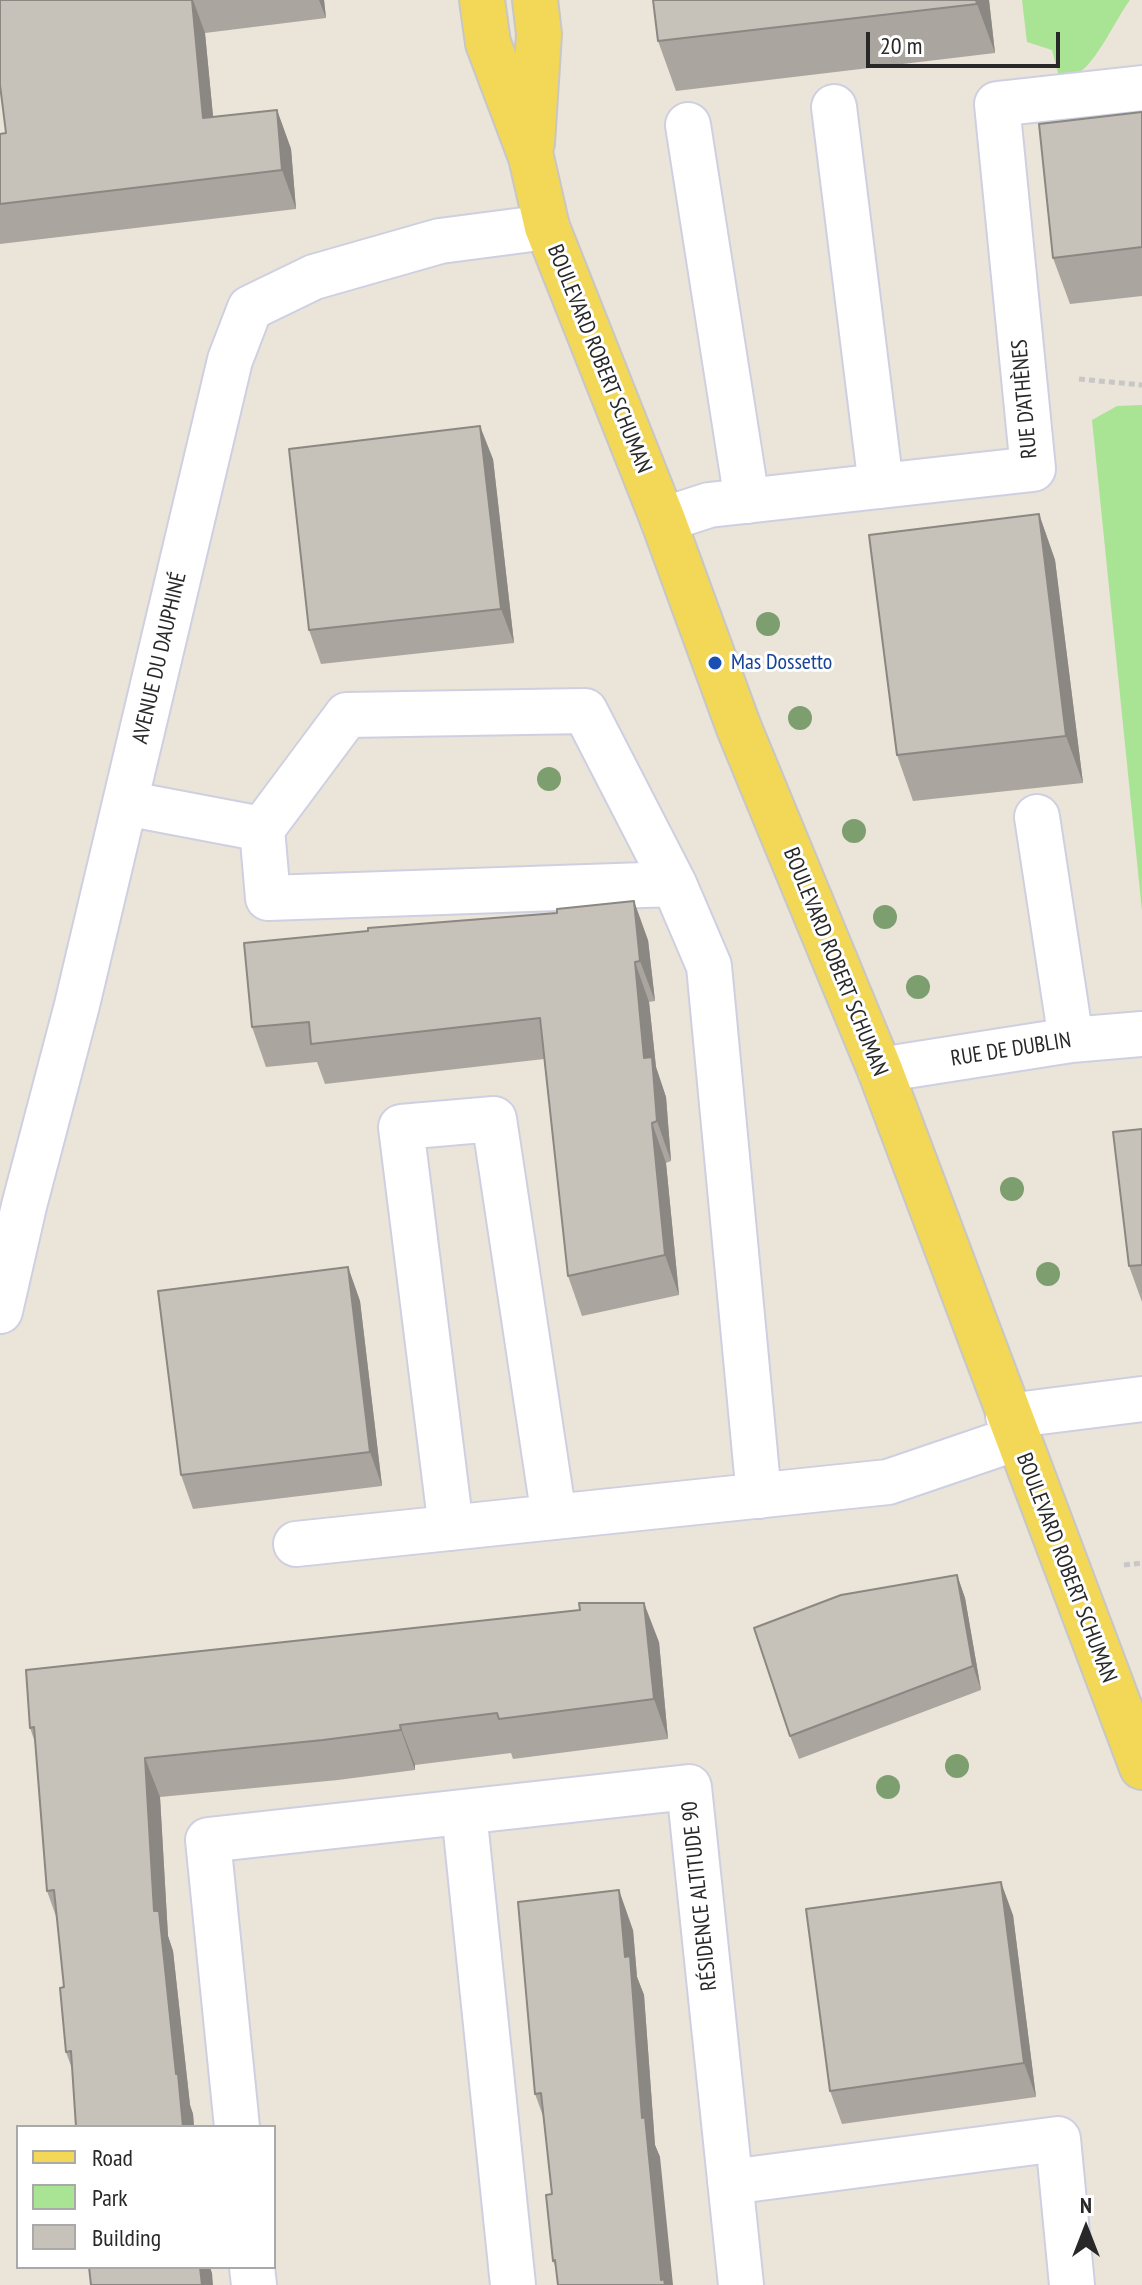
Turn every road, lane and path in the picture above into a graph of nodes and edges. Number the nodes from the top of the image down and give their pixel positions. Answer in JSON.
{"nodes":[{"id":1,"x":482,"y":0,"type":"edge"},
{"id":2,"x":535,"y":0,"type":"edge"},
{"id":3,"x":1142,"y":88,"type":"edge"},
{"id":4,"x":834,"y":107,"type":"dead end"},
{"id":5,"x":688,"y":125,"type":"dead end"},
{"id":6,"x":531,"y":157,"type":"junction"},
{"id":7,"x":547,"y":227,"type":"junction"},
{"id":8,"x":881,"y":486,"type":"junction"},
{"id":9,"x":747,"y":501,"type":"junction"},
{"id":10,"x":663,"y":520,"type":"junction"},
{"id":11,"x":125,"y":803,"type":"junction"},
{"id":12,"x":1037,"y":817,"type":"dead end"},
{"id":13,"x":262,"y":829,"type":"junction"},
{"id":14,"x":674,"y":884,"type":"junction"},
{"id":15,"x":1142,"y":1034,"type":"edge"},
{"id":16,"x":1071,"y":1040,"type":"junction"},
{"id":17,"x":880,"y":1070,"type":"junction"},
{"id":18,"x":0,"y":1311,"type":"edge"},
{"id":19,"x":1142,"y":1399,"type":"edge"},
{"id":20,"x":1013,"y":1427,"type":"junction"},
{"id":21,"x":759,"y":1496,"type":"junction"},
{"id":22,"x":554,"y":1517,"type":"junction"},
{"id":23,"x":451,"y":1528,"type":"junction"},
{"id":24,"x":296,"y":1544,"type":"dead end"},
{"id":25,"x":1142,"y":1767,"type":"edge"},
{"id":26,"x":464,"y":1812,"type":"junction"},
{"id":27,"x":237,"y":2125,"type":"edge"},
{"id":28,"x":730,"y":2182,"type":"junction"},
{"id":29,"x":513,"y":2285,"type":"edge"},
{"id":30,"x":741,"y":2285,"type":"edge"},
{"id":31,"x":1072,"y":2285,"type":"edge"}],
"edges":[{"from":1,"to":6,"type":"main road","name":"BOULEVARD ROBERT SCHUMAN"},
{"from":2,"to":6,"type":"main road","name":"BOULEVARD ROBERT SCHUMAN"},
{"from":3,"to":8,"type":"street","name":"RUE D'ATHÈNES"},
{"from":4,"to":8,"type":"street"},
{"from":5,"to":9,"type":"street"},
{"from":6,"to":7,"type":"main road","name":"BOULEVARD ROBERT SCHUMAN"},
{"from":7,"to":10,"type":"main road","name":"BOULEVARD ROBERT SCHUMAN"},
{"from":7,"to":11,"type":"street","name":"AVENUE DU DAUPHINÉ"},
{"from":8,"to":9,"type":"street","name":"RUE D'ATHÈNES"},
{"from":9,"to":10,"type":"street","name":"RUE D'ATHÈNES"},
{"from":10,"to":17,"type":"main road","name":"BOULEVARD ROBERT SCHUMAN"},
{"from":11,"to":13,"type":"street"},
{"from":11,"to":18,"type":"street","name":"AVENUE DU DAUPHINÉ"},
{"from":12,"to":16,"type":"street"},
{"from":13,"to":14,"type":"street"},
{"from":13,"to":14,"type":"street"},
{"from":14,"to":21,"type":"street"},
{"from":15,"to":16,"type":"street","name":"RUE DE DUBLIN"},
{"from":16,"to":17,"type":"street","name":"RUE DE DUBLIN"},
{"from":17,"to":20,"type":"main road","name":"BOULEVARD ROBERT SCHUMAN"},
{"from":19,"to":20,"type":"street"},
{"from":20,"to":21,"type":"street"},
{"from":20,"to":25,"type":"main road","name":"BOULEVARD ROBERT SCHUMAN"},
{"from":21,"to":22,"type":"street"},
{"from":22,"to":23,"type":"street"},
{"from":22,"to":23,"type":"street"},
{"from":23,"to":24,"type":"street"},
{"from":26,"to":27,"type":"street","name":"RÉSIDENCE ALTITUDE 90"},
{"from":26,"to":28,"type":"street","name":"RÉSIDENCE ALTITUDE 90"},
{"from":26,"to":29,"type":"street"},
{"from":28,"to":30,"type":"street","name":"RÉSIDENCE ALTITUDE 90"},
{"from":28,"to":31,"type":"street"}]}
